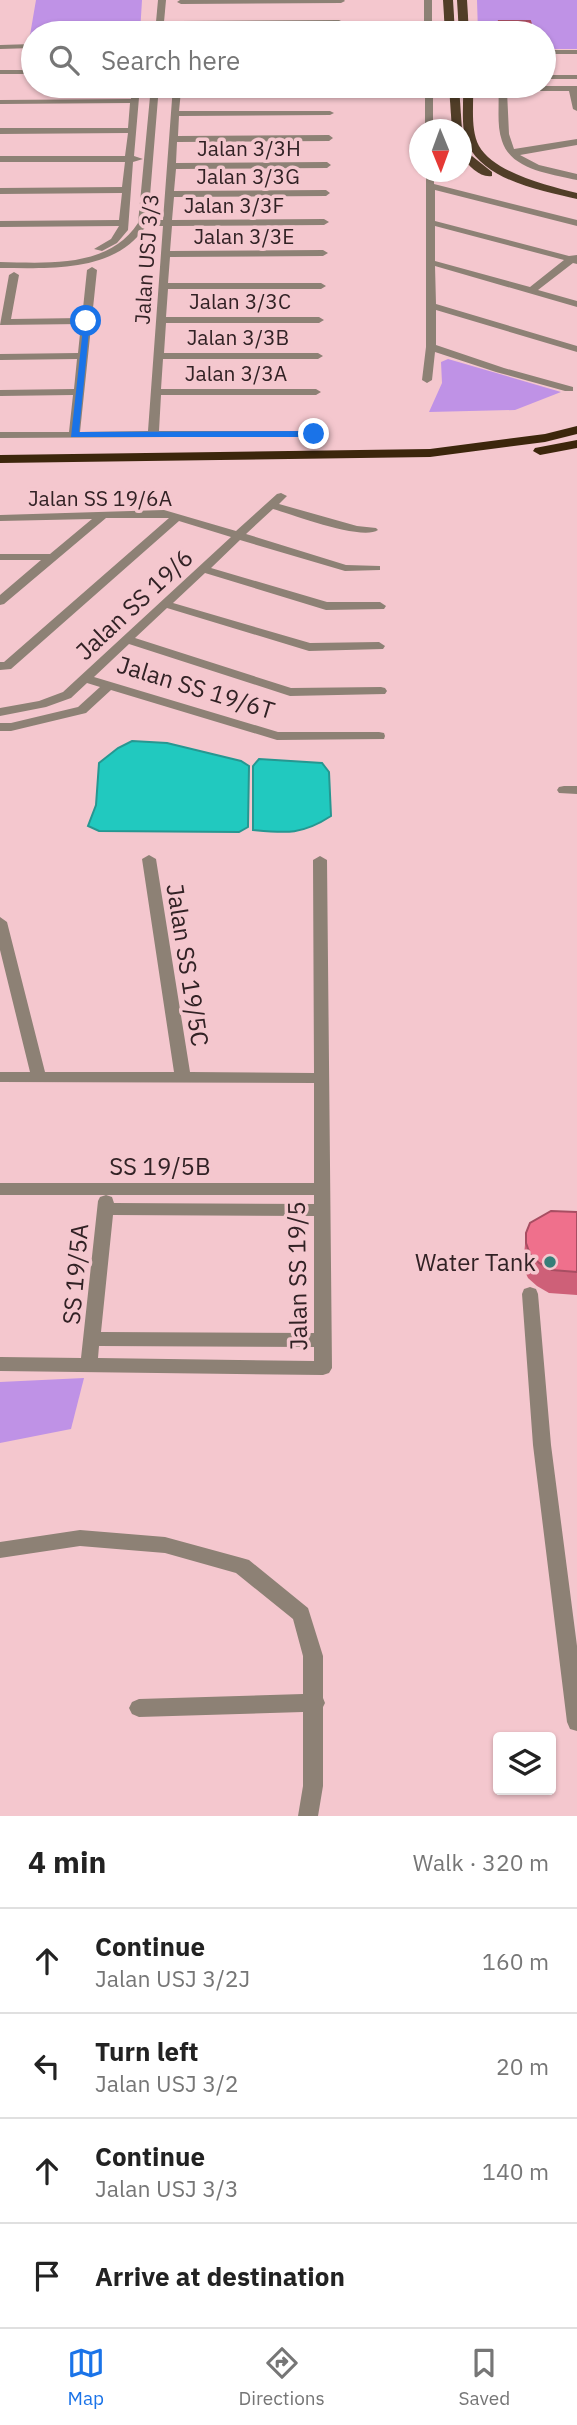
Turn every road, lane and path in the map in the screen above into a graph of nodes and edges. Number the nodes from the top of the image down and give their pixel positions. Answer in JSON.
{"nodes":[{"id":1,"x":162,"y":0,"type":"edge"},
{"id":2,"x":428,"y":0,"type":"edge"},
{"id":3,"x":448,"y":0,"type":"edge"},
{"id":4,"x":462,"y":0,"type":"edge"},
{"id":5,"x":181,"y":1,"type":"edge"},
{"id":6,"x":341,"y":1,"type":"edge"},
{"id":7,"x":160,"y":21,"type":"edge"},
{"id":8,"x":180,"y":21,"type":"edge"},
{"id":9,"x":428,"y":21,"type":"edge"},
{"id":10,"x":449,"y":21,"type":"edge"},
{"id":11,"x":463,"y":21,"type":"edge"},
{"id":12,"x":21,"y":46,"type":"edge"},
{"id":13,"x":0,"y":47,"type":"edge"},
{"id":14,"x":556,"y":52,"type":"edge"},
{"id":15,"x":577,"y":52,"type":"edge"},
{"id":16,"x":0,"y":72,"type":"edge"},
{"id":17,"x":21,"y":72,"type":"edge"},
{"id":18,"x":556,"y":77,"type":"edge"},
{"id":19,"x":577,"y":77,"type":"edge"},
{"id":20,"x":556,"y":88,"type":"edge"},
{"id":21,"x":575,"y":88,"type":"edge"},
{"id":22,"x":135,"y":98,"type":"edge"},
{"id":23,"x":154,"y":98,"type":"edge"},
{"id":24,"x":176,"y":98,"type":"edge"},
{"id":25,"x":429,"y":98,"type":"edge"},
{"id":26,"x":455,"y":98,"type":"edge"},
{"id":27,"x":469,"y":98,"type":"edge"},
{"id":28,"x":504,"y":98,"type":"edge"},
{"id":29,"x":135,"y":101,"type":"junction"},
{"id":30,"x":0,"y":102,"type":"edge"},
{"id":31,"x":577,"y":109,"type":"edge"},
{"id":32,"x":330,"y":113,"type":"dead end"},
{"id":33,"x":175,"y":114,"type":"junction"},
{"id":34,"x":429,"y":119,"type":"edge"},
{"id":35,"x":456,"y":119,"type":"edge"},
{"id":36,"x":132,"y":130,"type":"junction"},
{"id":37,"x":0,"y":131,"type":"edge"},
{"id":38,"x":329,"y":138,"type":"dead end"},
{"id":39,"x":173,"y":139,"type":"junction"},
{"id":40,"x":577,"y":142,"type":"edge"},
{"id":41,"x":514,"y":153,"type":"junction"},
{"id":42,"x":0,"y":159,"type":"edge"},
{"id":43,"x":129,"y":159,"type":"junction"},
{"id":44,"x":149,"y":159,"type":"junction"},
{"id":45,"x":472,"y":162,"type":"edge"},
{"id":46,"x":327,"y":165,"type":"dead end"},
{"id":47,"x":172,"y":166,"type":"junction"},
{"id":48,"x":577,"y":177,"type":"edge"},
{"id":49,"x":430,"y":182,"type":"edge"},
{"id":50,"x":430,"y":186,"type":"junction"},
{"id":51,"x":127,"y":190,"type":"junction"},
{"id":52,"x":0,"y":191,"type":"edge"},
{"id":53,"x":326,"y":193,"type":"dead end"},
{"id":54,"x":170,"y":194,"type":"junction"},
{"id":55,"x":577,"y":196,"type":"edge"},
{"id":56,"x":577,"y":204,"type":"edge"},
{"id":57,"x":324,"y":222,"type":"dead end"},
{"id":58,"x":430,"y":222,"type":"junction"},
{"id":59,"x":0,"y":223,"type":"edge"},
{"id":60,"x":124,"y":223,"type":"junction"},
{"id":61,"x":143,"y":223,"type":"junction"},
{"id":62,"x":167,"y":223,"type":"junction"},
{"id":63,"x":577,"y":223,"type":"edge"},
{"id":64,"x":323,"y":253,"type":"dead end"},
{"id":65,"x":166,"y":254,"type":"junction"},
{"id":66,"x":0,"y":257,"type":"edge"},
{"id":67,"x":575,"y":259,"type":"edge"},
{"id":68,"x":430,"y":262,"type":"junction"},
{"id":69,"x":0,"y":265,"type":"edge"},
{"id":70,"x":92,"y":270,"type":"dead end"},
{"id":71,"x":14,"y":275,"type":"dead end"},
{"id":72,"x":163,"y":286,"type":"junction"},
{"id":73,"x":321,"y":286,"type":"dead end"},
{"id":74,"x":531,"y":291,"type":"junction"},
{"id":75,"x":577,"y":303,"type":"edge"},
{"id":76,"x":430,"y":306,"type":"junction"},
{"id":77,"x":161,"y":320,"type":"junction"},
{"id":78,"x":319,"y":320,"type":"dead end"},
{"id":79,"x":3,"y":321,"type":"edge"},
{"id":80,"x":86,"y":321,"type":"junction"},
{"id":81,"x":431,"y":347,"type":"junction"},
{"id":82,"x":577,"y":349,"type":"edge"},
{"id":83,"x":83,"y":356,"type":"junction"},
{"id":84,"x":158,"y":356,"type":"junction"},
{"id":85,"x":318,"y":356,"type":"dead end"},
{"id":86,"x":0,"y":357,"type":"edge"},
{"id":87,"x":427,"y":380,"type":"dead end"},
{"id":88,"x":569,"y":388,"type":"dead end"},
{"id":89,"x":79,"y":392,"type":"junction"},
{"id":90,"x":156,"y":392,"type":"junction"},
{"id":91,"x":316,"y":392,"type":"dead end"},
{"id":92,"x":0,"y":393,"type":"edge"},
{"id":93,"x":577,"y":430,"type":"edge"},
{"id":94,"x":314,"y":434,"type":"dead end"},
{"id":95,"x":0,"y":435,"type":"edge"},
{"id":96,"x":74,"y":435,"type":"junction"},
{"id":97,"x":153,"y":435,"type":"junction"},
{"id":98,"x":577,"y":444,"type":"edge"},
{"id":99,"x":0,"y":459,"type":"edge"},
{"id":100,"x":0,"y":471,"type":"edge"},
{"id":101,"x":281,"y":496,"type":"dead end"},
{"id":102,"x":271,"y":505,"type":"junction"},
{"id":103,"x":104,"y":514,"type":"junction"},
{"id":104,"x":178,"y":516,"type":"junction"},
{"id":105,"x":0,"y":518,"type":"edge"},
{"id":106,"x":372,"y":530,"type":"dead end"},
{"id":107,"x":239,"y":536,"type":"junction"},
{"id":108,"x":0,"y":557,"type":"edge"},
{"id":109,"x":53,"y":557,"type":"junction"},
{"id":110,"x":376,"y":568,"type":"dead end"},
{"id":111,"x":203,"y":569,"type":"junction"},
{"id":112,"x":0,"y":601,"type":"edge"},
{"id":113,"x":165,"y":604,"type":"junction"},
{"id":114,"x":380,"y":606,"type":"dead end"},
{"id":115,"x":127,"y":639,"type":"junction"},
{"id":116,"x":379,"y":646,"type":"dead end"},
{"id":117,"x":0,"y":666,"type":"edge"},
{"id":118,"x":85,"y":678,"type":"junction"},
{"id":119,"x":109,"y":685,"type":"junction"},
{"id":120,"x":381,"y":691,"type":"dead end"},
{"id":121,"x":0,"y":712,"type":"edge"},
{"id":122,"x":0,"y":727,"type":"edge"},
{"id":123,"x":379,"y":736,"type":"dead end"},
{"id":124,"x":149,"y":859,"type":"dead end"},
{"id":125,"x":320,"y":860,"type":"dead end"},
{"id":126,"x":0,"y":922,"type":"edge"},
{"id":127,"x":0,"y":1077,"type":"edge"},
{"id":128,"x":39,"y":1077,"type":"junction"},
{"id":129,"x":183,"y":1078,"type":"junction"},
{"id":130,"x":320,"y":1078,"type":"junction"},
{"id":131,"x":0,"y":1189,"type":"edge"},
{"id":132,"x":106,"y":1189,"type":"junction"},
{"id":133,"x":320,"y":1189,"type":"junction"},
{"id":134,"x":105,"y":1209,"type":"junction"},
{"id":135,"x":320,"y":1210,"type":"junction"},
{"id":136,"x":530,"y":1294,"type":"dead end"},
{"id":137,"x":93,"y":1339,"type":"junction"},
{"id":138,"x":321,"y":1340,"type":"junction"},
{"id":139,"x":0,"y":1364,"type":"edge"},
{"id":140,"x":89,"y":1364,"type":"junction"},
{"id":141,"x":0,"y":1550,"type":"edge"},
{"id":142,"x":315,"y":1703,"type":"junction"},
{"id":143,"x":139,"y":1708,"type":"dead end"},
{"id":144,"x":577,"y":1722,"type":"edge"},
{"id":145,"x":308,"y":1816,"type":"edge"}],
"edges":[{"from":1,"to":7,"type":"street"},
{"from":2,"to":9,"type":"street"},
{"from":3,"to":10,"type":"main road"},
{"from":4,"to":11,"type":"main road"},
{"from":5,"to":6,"type":"street"},
{"from":5,"to":8,"type":"street"},
{"from":12,"to":13,"type":"street"},
{"from":14,"to":15,"type":"street"},
{"from":16,"to":17,"type":"street"},
{"from":18,"to":19,"type":"street"},
{"from":20,"to":21,"type":"street"},
{"from":21,"to":31,"type":"street"},
{"from":22,"to":29,"type":"street"},
{"from":23,"to":44,"type":"street"},
{"from":24,"to":33,"type":"street","name":"Jalan USJ 3/3"},
{"from":25,"to":34,"type":"street"},
{"from":26,"to":35,"type":"main road"},
{"from":27,"to":55,"type":"main road"},
{"from":28,"to":41,"type":"street"},
{"from":29,"to":30,"type":"street"},
{"from":29,"to":36,"type":"street"},
{"from":32,"to":33,"type":"street"},
{"from":33,"to":39,"type":"street","name":"Jalan USJ 3/3"},
{"from":36,"to":37,"type":"street"},
{"from":36,"to":43,"type":"street"},
{"from":38,"to":39,"type":"street"},
{"from":39,"to":47,"type":"street","name":"Jalan USJ 3/3"},
{"from":40,"to":41,"type":"street"},
{"from":41,"to":48,"type":"street"},
{"from":42,"to":43,"type":"street"},
{"from":43,"to":44,"type":"street"},
{"from":43,"to":51,"type":"street"},
{"from":44,"to":61,"type":"street"},
{"from":45,"to":56,"type":"main road"},
{"from":46,"to":47,"type":"street","name":"Jalan 3/3H"},
{"from":47,"to":54,"type":"street","name":"Jalan USJ 3/3"},
{"from":49,"to":50,"type":"street"},
{"from":50,"to":58,"type":"street"},
{"from":50,"to":63,"type":"street"},
{"from":51,"to":52,"type":"street"},
{"from":51,"to":60,"type":"street"},
{"from":53,"to":54,"type":"street","name":"Jalan 3/3G"},
{"from":54,"to":62,"type":"street","name":"Jalan USJ 3/3"},
{"from":57,"to":62,"type":"street","name":"Jalan 3/3F"},
{"from":58,"to":67,"type":"street"},
{"from":58,"to":68,"type":"street"},
{"from":59,"to":60,"type":"street"},
{"from":60,"to":66,"type":"street"},
{"from":61,"to":62,"type":"street","name":"Jalan 3/3F"},
{"from":61,"to":69,"type":"street"},
{"from":62,"to":65,"type":"street","name":"Jalan USJ 3/3"},
{"from":64,"to":65,"type":"street","name":"Jalan 3/3E"},
{"from":65,"to":72,"type":"street","name":"Jalan USJ 3/3"},
{"from":67,"to":74,"type":"street"},
{"from":68,"to":74,"type":"street"},
{"from":68,"to":76,"type":"street"},
{"from":70,"to":80,"type":"street"},
{"from":71,"to":79,"type":"street"},
{"from":72,"to":73,"type":"street"},
{"from":72,"to":77,"type":"street","name":"Jalan USJ 3/3"},
{"from":74,"to":75,"type":"street"},
{"from":76,"to":81,"type":"street"},
{"from":76,"to":82,"type":"street"},
{"from":77,"to":78,"type":"street","name":"Jalan 3/3C"},
{"from":77,"to":84,"type":"street","name":"Jalan USJ 3/3"},
{"from":79,"to":80,"type":"street"},
{"from":80,"to":83,"type":"street"},
{"from":81,"to":87,"type":"street"},
{"from":81,"to":88,"type":"street"},
{"from":83,"to":86,"type":"street"},
{"from":83,"to":89,"type":"street"},
{"from":84,"to":85,"type":"street","name":"Jalan 3/3B"},
{"from":84,"to":90,"type":"street","name":"Jalan USJ 3/3"},
{"from":89,"to":92,"type":"street"},
{"from":89,"to":96,"type":"street"},
{"from":90,"to":91,"type":"street","name":"Jalan 3/3A"},
{"from":90,"to":97,"type":"street","name":"Jalan USJ 3/3"},
{"from":93,"to":99,"type":"highway"},
{"from":94,"to":97,"type":"street"},
{"from":95,"to":96,"type":"street"},
{"from":96,"to":97,"type":"street"},
{"from":98,"to":100,"type":"highway"},
{"from":101,"to":102,"type":"street","name":"Jalan SS 19/6"},
{"from":102,"to":106,"type":"street"},
{"from":102,"to":107,"type":"street","name":"Jalan SS 19/6"},
{"from":103,"to":104,"type":"street","name":"Jalan SS 19/6A"},
{"from":103,"to":105,"type":"street","name":"Jalan SS 19/6A"},
{"from":103,"to":109,"type":"street"},
{"from":104,"to":107,"type":"street","name":"Jalan SS 19/6A"},
{"from":104,"to":117,"type":"street"},
{"from":107,"to":110,"type":"street","name":"Jalan SS 19/6A"},
{"from":107,"to":111,"type":"street","name":"Jalan SS 19/6"},
{"from":108,"to":109,"type":"street"},
{"from":109,"to":112,"type":"street"},
{"from":111,"to":113,"type":"street","name":"Jalan SS 19/6"},
{"from":111,"to":114,"type":"street"},
{"from":113,"to":115,"type":"street","name":"Jalan SS 19/6"},
{"from":113,"to":116,"type":"street"},
{"from":115,"to":118,"type":"street","name":"Jalan SS 19/6"},
{"from":115,"to":120,"type":"street"},
{"from":118,"to":119,"type":"street","name":"Jalan SS 19/6T"},
{"from":118,"to":121,"type":"street","name":"Jalan SS 19/6"},
{"from":119,"to":122,"type":"street"},
{"from":119,"to":123,"type":"street","name":"Jalan SS 19/6T"},
{"from":124,"to":129,"type":"street","name":"Jalan SS 19/5C"},
{"from":125,"to":130,"type":"street","name":"Jalan SS 19/5"},
{"from":126,"to":128,"type":"street"},
{"from":127,"to":128,"type":"street"},
{"from":128,"to":129,"type":"street"},
{"from":129,"to":130,"type":"street"},
{"from":130,"to":133,"type":"street","name":"Jalan SS 19/5"},
{"from":131,"to":132,"type":"street","name":"SS 19/5B"},
{"from":132,"to":133,"type":"street","name":"SS 19/5B"},
{"from":132,"to":134,"type":"street","name":"SS 19/5A"},
{"from":133,"to":135,"type":"street","name":"Jalan SS 19/5"},
{"from":134,"to":135,"type":"street"},
{"from":134,"to":137,"type":"street","name":"SS 19/5A"},
{"from":135,"to":138,"type":"street","name":"Jalan SS 19/5"},
{"from":136,"to":144,"type":"street"},
{"from":137,"to":138,"type":"street"},
{"from":137,"to":140,"type":"street","name":"SS 19/5A"},
{"from":138,"to":140,"type":"street","name":"Jalan SS 19/5"},
{"from":139,"to":140,"type":"street","name":"Jalan SS 19/5"},
{"from":141,"to":142,"type":"street"},
{"from":142,"to":143,"type":"street"},
{"from":142,"to":145,"type":"street"}]}
